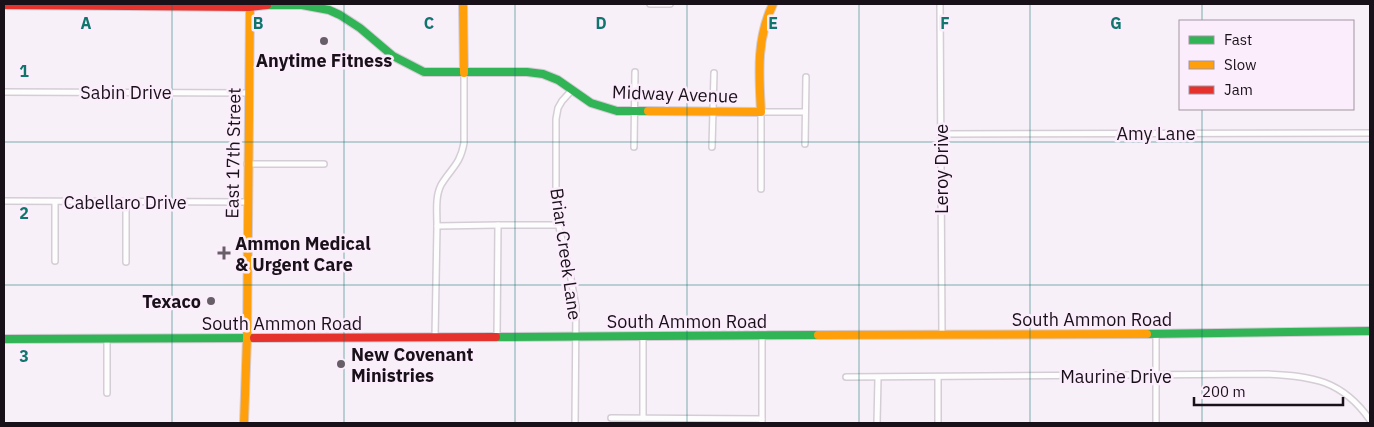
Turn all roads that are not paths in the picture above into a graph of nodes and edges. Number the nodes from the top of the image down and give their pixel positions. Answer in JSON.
{"nodes":[{"id":1,"x":463,"y":4,"type":"edge"},
{"id":2,"x":650,"y":4,"type":"edge"},
{"id":3,"x":670,"y":4,"type":"edge"},
{"id":4,"x":773,"y":4,"type":"edge"},
{"id":5,"x":940,"y":4,"type":"edge"},
{"id":6,"x":4,"y":5,"type":"edge"},
{"id":7,"x":166,"y":6,"type":"edge"},
{"id":8,"x":250,"y":6,"type":"edge"},
{"id":9,"x":635,"y":72,"type":"dead end"},
{"id":10,"x":464,"y":73,"type":"junction"},
{"id":11,"x":714,"y":73,"type":"dead end"},
{"id":12,"x":806,"y":77,"type":"dead end"},
{"id":13,"x":572,"y":90,"type":"junction"},
{"id":14,"x":4,"y":92,"type":"edge"},
{"id":15,"x":248,"y":93,"type":"junction"},
{"id":16,"x":635,"y":111,"type":"junction"},
{"id":17,"x":713,"y":111,"type":"junction"},
{"id":18,"x":760,"y":112,"type":"junction"},
{"id":19,"x":805,"y":112,"type":"junction"},
{"id":20,"x":1370,"y":133,"type":"edge"},
{"id":21,"x":941,"y":134,"type":"junction"},
{"id":22,"x":805,"y":144,"type":"dead end"},
{"id":23,"x":634,"y":147,"type":"dead end"},
{"id":24,"x":712,"y":147,"type":"dead end"},
{"id":25,"x":247,"y":164,"type":"junction"},
{"id":26,"x":324,"y":164,"type":"dead end"},
{"id":27,"x":760,"y":189,"type":"dead end"},
{"id":28,"x":4,"y":202,"type":"edge"},
{"id":29,"x":55,"y":202,"type":"junction"},
{"id":30,"x":126,"y":202,"type":"junction"},
{"id":31,"x":247,"y":202,"type":"junction"},
{"id":32,"x":498,"y":225,"type":"junction"},
{"id":33,"x":559,"y":225,"type":"junction"},
{"id":34,"x":437,"y":226,"type":"junction"},
{"id":35,"x":55,"y":261,"type":"dead end"},
{"id":36,"x":126,"y":262,"type":"dead end"},
{"id":37,"x":1370,"y":331,"type":"edge"},
{"id":38,"x":942,"y":334,"type":"junction"},
{"id":39,"x":1156,"y":334,"type":"junction"},
{"id":40,"x":762,"y":335,"type":"junction"},
{"id":41,"x":497,"y":336,"type":"junction"},
{"id":42,"x":576,"y":336,"type":"junction"},
{"id":43,"x":435,"y":337,"type":"junction"},
{"id":44,"x":643,"y":337,"type":"junction"},
{"id":45,"x":107,"y":338,"type":"junction"},
{"id":46,"x":247,"y":338,"type":"junction"},
{"id":47,"x":4,"y":339,"type":"edge"},
{"id":48,"x":1156,"y":376,"type":"junction"},
{"id":49,"x":846,"y":377,"type":"dead end"},
{"id":50,"x":938,"y":377,"type":"junction"},
{"id":51,"x":878,"y":378,"type":"junction"},
{"id":52,"x":107,"y":393,"type":"dead end"},
{"id":53,"x":611,"y":418,"type":"dead end"},
{"id":54,"x":644,"y":418,"type":"junction"},
{"id":55,"x":1370,"y":420,"type":"edge"},
{"id":56,"x":762,"y":421,"type":"edge"},
{"id":57,"x":244,"y":423,"type":"edge"},
{"id":58,"x":575,"y":423,"type":"edge"},
{"id":59,"x":877,"y":423,"type":"edge"},
{"id":60,"x":938,"y":423,"type":"edge"},
{"id":61,"x":1156,"y":423,"type":"edge"}],
"edges":[{"from":1,"to":10,"type":"main road"},
{"from":2,"to":3,"type":"street"},
{"from":4,"to":18,"type":"main road"},
{"from":5,"to":21,"type":"street","name":"Leroy Drive"},
{"from":6,"to":7,"type":"main road","name":"Midway Avenue"},
{"from":7,"to":8,"type":"main road","name":"Midway Avenue"},
{"from":8,"to":10,"type":"main road","name":"Midway Avenue"},
{"from":8,"to":15,"type":"main road","name":"East 17th Street"},
{"from":9,"to":16,"type":"street"},
{"from":10,"to":13,"type":"main road","name":"Midway Avenue"},
{"from":10,"to":34,"type":"street"},
{"from":11,"to":17,"type":"street"},
{"from":12,"to":19,"type":"street"},
{"from":13,"to":16,"type":"main road","name":"Midway Avenue"},
{"from":13,"to":33,"type":"street","name":"Briar Creek Lane"},
{"from":14,"to":15,"type":"street","name":"Sabin Drive"},
{"from":15,"to":25,"type":"main road","name":"East 17th Street"},
{"from":16,"to":17,"type":"main road","name":"Midway Avenue"},
{"from":16,"to":23,"type":"street"},
{"from":17,"to":18,"type":"main road","name":"Midway Avenue"},
{"from":17,"to":24,"type":"street"},
{"from":18,"to":19,"type":"street","name":"Midway Avenue"},
{"from":18,"to":27,"type":"street"},
{"from":19,"to":22,"type":"street"},
{"from":20,"to":21,"type":"street","name":"Amy Lane"},
{"from":21,"to":38,"type":"street","name":"Leroy Drive"},
{"from":25,"to":26,"type":"street"},
{"from":25,"to":31,"type":"main road","name":"East 17th Street"},
{"from":28,"to":29,"type":"street","name":"Cabellaro Drive"},
{"from":29,"to":30,"type":"street","name":"Cabellaro Drive"},
{"from":29,"to":35,"type":"street"},
{"from":30,"to":31,"type":"street","name":"Cabellaro Drive"},
{"from":30,"to":36,"type":"street"},
{"from":31,"to":46,"type":"main road","name":"East 17th Street"},
{"from":32,"to":33,"type":"street"},
{"from":32,"to":34,"type":"street"},
{"from":32,"to":41,"type":"street"},
{"from":33,"to":42,"type":"street","name":"Briar Creek Lane"},
{"from":34,"to":43,"type":"street"},
{"from":37,"to":39,"type":"main road","name":"South Ammon Road"},
{"from":38,"to":39,"type":"main road","name":"South Ammon Road"},
{"from":38,"to":40,"type":"main road","name":"South Ammon Road"},
{"from":39,"to":48,"type":"street"},
{"from":40,"to":44,"type":"main road","name":"South Ammon Road"},
{"from":40,"to":56,"type":"street"},
{"from":41,"to":42,"type":"main road","name":"South Ammon Road"},
{"from":41,"to":43,"type":"main road","name":"South Ammon Road"},
{"from":42,"to":44,"type":"main road","name":"South Ammon Road"},
{"from":42,"to":58,"type":"street","name":"Briar Creek Lane"},
{"from":43,"to":46,"type":"main road","name":"South Ammon Road"},
{"from":44,"to":54,"type":"street"},
{"from":45,"to":46,"type":"main road","name":"South Ammon Road"},
{"from":45,"to":47,"type":"main road","name":"South Ammon Road"},
{"from":45,"to":52,"type":"street"},
{"from":46,"to":57,"type":"main road","name":"East 17th Street"},
{"from":48,"to":50,"type":"street","name":"Maurine Drive"},
{"from":48,"to":55,"type":"street","name":"Maurine Drive"},
{"from":48,"to":61,"type":"street"},
{"from":49,"to":51,"type":"street","name":"Maurine Drive"},
{"from":50,"to":51,"type":"street","name":"Maurine Drive"},
{"from":50,"to":60,"type":"street"},
{"from":51,"to":59,"type":"street"},
{"from":53,"to":54,"type":"street"},
{"from":54,"to":56,"type":"street"}]}
